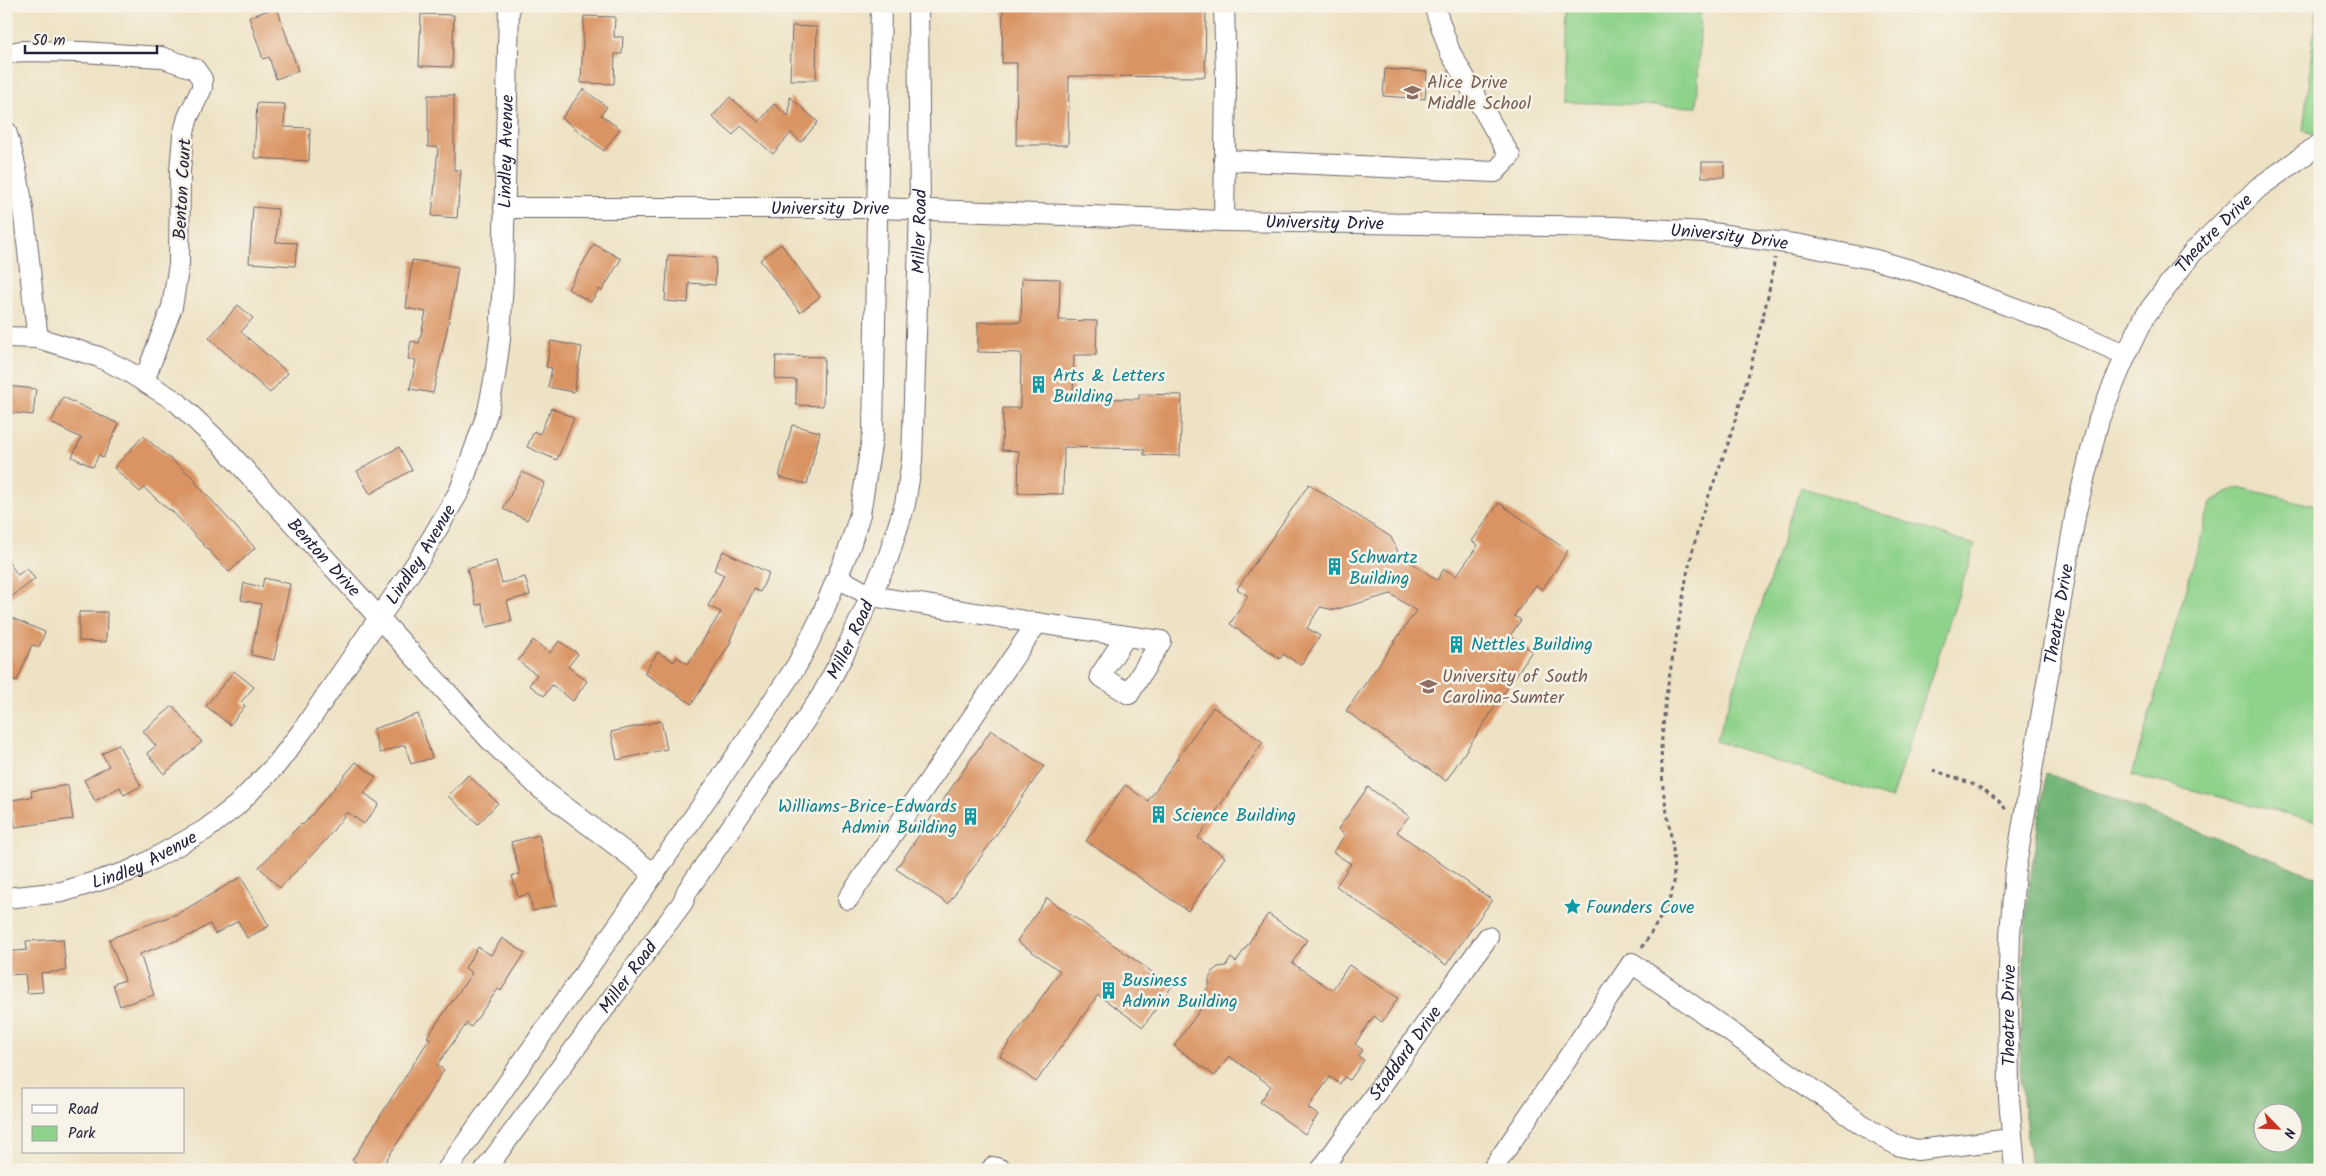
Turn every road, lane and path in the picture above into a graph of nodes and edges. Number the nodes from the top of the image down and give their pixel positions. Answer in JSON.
{"nodes":[{"id":1,"x":509,"y":6,"type":"edge"},
{"id":2,"x":881,"y":6,"type":"edge"},
{"id":3,"x":918,"y":6,"type":"edge"},
{"id":4,"x":1224,"y":6,"type":"edge"},
{"id":5,"x":1434,"y":6,"type":"edge"},
{"id":6,"x":6,"y":54,"type":"edge"},
{"id":7,"x":6,"y":130,"type":"edge"},
{"id":8,"x":2320,"y":144,"type":"edge"},
{"id":9,"x":1224,"y":160,"type":"junction"},
{"id":10,"x":504,"y":208,"type":"junction"},
{"id":11,"x":878,"y":208,"type":"junction"},
{"id":12,"x":920,"y":209,"type":"junction"},
{"id":13,"x":1224,"y":221,"type":"junction"},
{"id":14,"x":1776,"y":241,"type":"junction"},
{"id":15,"x":6,"y":337,"type":"edge"},
{"id":16,"x":38,"y":338,"type":"junction"},
{"id":17,"x":2126,"y":355,"type":"junction"},
{"id":18,"x":144,"y":381,"type":"junction"},
{"id":19,"x":838,"y":578,"type":"junction"},
{"id":20,"x":871,"y":596,"type":"junction"},
{"id":21,"x":379,"y":617,"type":"junction"},
{"id":22,"x":1036,"y":624,"type":"junction"},
{"id":23,"x":1126,"y":636,"type":"dead end"},
{"id":24,"x":1933,"y":770,"type":"dead end"},
{"id":25,"x":2022,"y":826,"type":"junction"},
{"id":26,"x":654,"y":874,"type":"junction"},
{"id":27,"x":6,"y":898,"type":"edge"},
{"id":28,"x":848,"y":899,"type":"dead end"},
{"id":29,"x":1488,"y":937,"type":"dead end"},
{"id":30,"x":1632,"y":963,"type":"junction"},
{"id":31,"x":2012,"y":1139,"type":"junction"},
{"id":32,"x":447,"y":1170,"type":"edge"},
{"id":33,"x":485,"y":1170,"type":"edge"},
{"id":34,"x":992,"y":1170,"type":"edge"},
{"id":35,"x":1002,"y":1170,"type":"edge"},
{"id":36,"x":1321,"y":1170,"type":"edge"},
{"id":37,"x":1492,"y":1170,"type":"edge"},
{"id":38,"x":2015,"y":1170,"type":"edge"}],
"edges":[{"from":1,"to":10,"type":"street","name":"Lindley Avenue"},
{"from":2,"to":11,"type":"street","name":"Miller Road"},
{"from":3,"to":12,"type":"street","name":"Miller Road"},
{"from":4,"to":9,"type":"street"},
{"from":5,"to":9,"type":"street"},
{"from":6,"to":18,"type":"street","name":"Benton Court"},
{"from":7,"to":16,"type":"street"},
{"from":8,"to":17,"type":"street","name":"Theatre Drive"},
{"from":9,"to":13,"type":"street"},
{"from":10,"to":11,"type":"street","name":"University Drive"},
{"from":10,"to":21,"type":"street","name":"Lindley Avenue"},
{"from":11,"to":12,"type":"street","name":"University Drive"},
{"from":11,"to":19,"type":"street","name":"Miller Road"},
{"from":12,"to":13,"type":"street","name":"University Drive"},
{"from":12,"to":20,"type":"street","name":"Miller Road"},
{"from":13,"to":14,"type":"street","name":"University Drive"},
{"from":14,"to":17,"type":"street","name":"University Drive"},
{"from":14,"to":30,"type":"path"},
{"from":15,"to":16,"type":"street","name":"Benton Drive"},
{"from":16,"to":18,"type":"street","name":"Benton Drive"},
{"from":17,"to":25,"type":"street","name":"Theatre Drive"},
{"from":18,"to":21,"type":"street","name":"Benton Drive"},
{"from":19,"to":20,"type":"street"},
{"from":19,"to":26,"type":"street","name":"Miller Road"},
{"from":20,"to":22,"type":"street"},
{"from":20,"to":33,"type":"street","name":"Miller Road"},
{"from":21,"to":26,"type":"street","name":"Benton Drive"},
{"from":21,"to":27,"type":"street","name":"Lindley Avenue"},
{"from":22,"to":23,"type":"street"},
{"from":22,"to":28,"type":"street"},
{"from":24,"to":25,"type":"path"},
{"from":25,"to":31,"type":"street","name":"Theatre Drive"},
{"from":26,"to":32,"type":"street","name":"Miller Road"},
{"from":29,"to":36,"type":"street","name":"Stoddard Drive"},
{"from":30,"to":31,"type":"street"},
{"from":30,"to":37,"type":"street"},
{"from":31,"to":38,"type":"street","name":"Theatre Drive"},
{"from":34,"to":35,"type":"street"}]}
